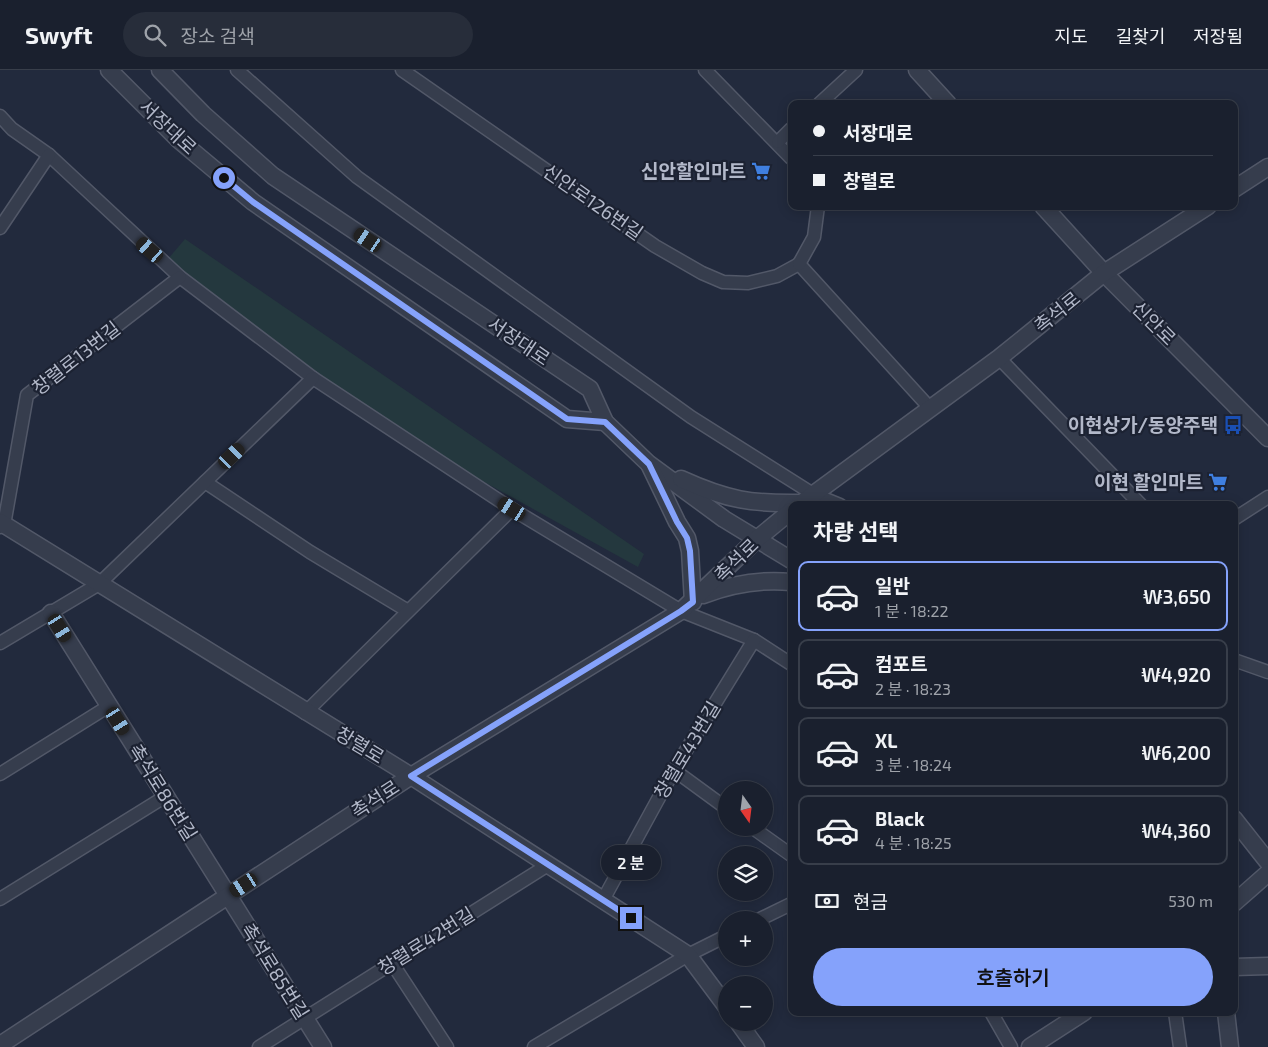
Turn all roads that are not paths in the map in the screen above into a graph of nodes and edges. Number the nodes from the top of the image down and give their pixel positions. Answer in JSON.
{"nodes":[{"id":1,"x":108,"y":70,"type":"edge"},
{"id":2,"x":160,"y":70,"type":"edge"},
{"id":3,"x":237,"y":70,"type":"edge"},
{"id":4,"x":402,"y":70,"type":"edge"},
{"id":5,"x":705,"y":70,"type":"edge"},
{"id":6,"x":856,"y":70,"type":"edge"},
{"id":7,"x":916,"y":70,"type":"edge"},
{"id":8,"x":823,"y":100,"type":"edge"},
{"id":9,"x":944,"y":100,"type":"edge"},
{"id":10,"x":0,"y":116,"type":"edge"},
{"id":11,"x":788,"y":132,"type":"edge"},
{"id":12,"x":778,"y":142,"type":"junction"},
{"id":13,"x":788,"y":154,"type":"edge"},
{"id":14,"x":48,"y":155,"type":"junction"},
{"id":15,"x":1268,"y":167,"type":"edge"},
{"id":16,"x":1238,"y":186,"type":"edge"},
{"id":17,"x":817,"y":210,"type":"edge"},
{"id":18,"x":1047,"y":210,"type":"edge"},
{"id":19,"x":1202,"y":210,"type":"edge"},
{"id":20,"x":0,"y":228,"type":"edge"},
{"id":21,"x":799,"y":264,"type":"junction"},
{"id":22,"x":1104,"y":273,"type":"junction"},
{"id":23,"x":180,"y":276,"type":"junction"},
{"id":24,"x":999,"y":358,"type":"junction"},
{"id":25,"x":313,"y":378,"type":"junction"},
{"id":26,"x":929,"y":407,"type":"junction"},
{"id":27,"x":605,"y":422,"type":"junction"},
{"id":28,"x":1268,"y":438,"type":"edge"},
{"id":29,"x":649,"y":464,"type":"junction"},
{"id":30,"x":205,"y":482,"type":"junction"},
{"id":31,"x":1268,"y":497,"type":"edge"},
{"id":32,"x":797,"y":501,"type":"edge"},
{"id":33,"x":805,"y":501,"type":"edge"},
{"id":34,"x":1137,"y":501,"type":"edge"},
{"id":35,"x":788,"y":503,"type":"edge"},
{"id":36,"x":512,"y":509,"type":"junction"},
{"id":37,"x":788,"y":514,"type":"edge"},
{"id":38,"x":1238,"y":516,"type":"edge"},
{"id":39,"x":1,"y":525,"type":"edge"},
{"id":40,"x":757,"y":539,"type":"junction"},
{"id":41,"x":788,"y":558,"type":"edge"},
{"id":42,"x":788,"y":582,"type":"edge"},
{"id":43,"x":99,"y":584,"type":"junction"},
{"id":44,"x":691,"y":603,"type":"junction"},
{"id":45,"x":408,"y":611,"type":"junction"},
{"id":46,"x":51,"y":613,"type":"junction"},
{"id":47,"x":754,"y":640,"type":"junction"},
{"id":48,"x":0,"y":643,"type":"edge"},
{"id":49,"x":1238,"y":661,"type":"edge"},
{"id":50,"x":788,"y":662,"type":"edge"},
{"id":51,"x":1268,"y":672,"type":"edge"},
{"id":52,"x":109,"y":706,"type":"junction"},
{"id":53,"x":305,"y":713,"type":"junction"},
{"id":54,"x":674,"y":770,"type":"junction"},
{"id":55,"x":0,"y":774,"type":"edge"},
{"id":56,"x":411,"y":776,"type":"junction"},
{"id":57,"x":166,"y":796,"type":"junction"},
{"id":58,"x":718,"y":802,"type":"edge"},
{"id":59,"x":1238,"y":824,"type":"edge"},
{"id":60,"x":764,"y":836,"type":"edge"},
{"id":61,"x":788,"y":853,"type":"edge"},
{"id":62,"x":1268,"y":862,"type":"edge"},
{"id":63,"x":548,"y":864,"type":"junction"},
{"id":64,"x":1268,"y":873,"type":"edge"},
{"id":65,"x":228,"y":896,"type":"junction"},
{"id":66,"x":0,"y":899,"type":"edge"},
{"id":67,"x":1238,"y":899,"type":"edge"},
{"id":68,"x":603,"y":900,"type":"junction"},
{"id":69,"x":788,"y":905,"type":"edge"},
{"id":70,"x":773,"y":913,"type":"edge"},
{"id":71,"x":718,"y":940,"type":"edge"},
{"id":72,"x":688,"y":955,"type":"junction"},
{"id":73,"x":392,"y":963,"type":"junction"},
{"id":74,"x":1268,"y":966,"type":"edge"},
{"id":75,"x":1238,"y":967,"type":"edge"},
{"id":76,"x":718,"y":995,"type":"edge"},
{"id":77,"x":993,"y":1016,"type":"edge"},
{"id":78,"x":1078,"y":1016,"type":"edge"},
{"id":79,"x":1176,"y":1016,"type":"edge"},
{"id":80,"x":1226,"y":1016,"type":"edge"},
{"id":81,"x":305,"y":1018,"type":"junction"},
{"id":82,"x":744,"y":1031,"type":"edge"},
{"id":83,"x":0,"y":1045,"type":"edge"},
{"id":84,"x":259,"y":1047,"type":"edge"},
{"id":85,"x":323,"y":1047,"type":"edge"},
{"id":86,"x":446,"y":1047,"type":"edge"},
{"id":87,"x":534,"y":1047,"type":"edge"},
{"id":88,"x":756,"y":1047,"type":"edge"},
{"id":89,"x":1011,"y":1047,"type":"edge"},
{"id":90,"x":1030,"y":1047,"type":"edge"},
{"id":91,"x":1180,"y":1047,"type":"edge"},
{"id":92,"x":1230,"y":1047,"type":"edge"}],
"edges":[{"from":1,"to":27,"type":"street","name":"서장대로"},
{"from":2,"to":27,"type":"street","name":"서장대로"},
{"from":3,"to":32,"type":"street"},
{"from":4,"to":21,"type":"street","name":"신안로126번길"},
{"from":5,"to":12,"type":"street"},
{"from":6,"to":8,"type":"street"},
{"from":7,"to":9,"type":"street"},
{"from":10,"to":14,"type":"street"},
{"from":11,"to":12,"type":"street"},
{"from":12,"to":13,"type":"street"},
{"from":14,"to":20,"type":"street"},
{"from":14,"to":23,"type":"street"},
{"from":15,"to":16,"type":"street"},
{"from":17,"to":21,"type":"street"},
{"from":18,"to":22,"type":"street","name":"신안로"},
{"from":19,"to":22,"type":"street","name":"촉석로"},
{"from":21,"to":26,"type":"street"},
{"from":22,"to":24,"type":"street","name":"촉석로"},
{"from":22,"to":28,"type":"street","name":"신안로"},
{"from":23,"to":25,"type":"street"},
{"from":23,"to":39,"type":"street","name":"창렬로13번길"},
{"from":24,"to":26,"type":"street","name":"촉석로"},
{"from":24,"to":34,"type":"street"},
{"from":25,"to":30,"type":"street"},
{"from":25,"to":36,"type":"street"},
{"from":26,"to":33,"type":"street","name":"촉석로"},
{"from":27,"to":29,"type":"street","name":"서장대로"},
{"from":29,"to":35,"type":"street"},
{"from":29,"to":40,"type":"street","name":"서장대로"},
{"from":29,"to":44,"type":"street"},
{"from":30,"to":43,"type":"street"},
{"from":30,"to":45,"type":"street"},
{"from":31,"to":38,"type":"street"},
{"from":36,"to":44,"type":"street"},
{"from":36,"to":45,"type":"street"},
{"from":37,"to":40,"type":"street","name":"촉석로"},
{"from":39,"to":43,"type":"street","name":"창렬로"},
{"from":40,"to":41,"type":"street","name":"서장대로"},
{"from":40,"to":44,"type":"street","name":"촉석로"},
{"from":42,"to":44,"type":"street"},
{"from":43,"to":46,"type":"street"},
{"from":43,"to":53,"type":"street","name":"창렬로"},
{"from":44,"to":47,"type":"street"},
{"from":44,"to":56,"type":"street","name":"촉석로"},
{"from":45,"to":53,"type":"street"},
{"from":46,"to":48,"type":"street"},
{"from":46,"to":52,"type":"street","name":"촉석로86번길"},
{"from":47,"to":50,"type":"street"},
{"from":47,"to":54,"type":"street","name":"창렬로43번길"},
{"from":49,"to":51,"type":"street"},
{"from":52,"to":55,"type":"street"},
{"from":52,"to":57,"type":"street","name":"촉석로86번길"},
{"from":53,"to":56,"type":"street","name":"창렬로"},
{"from":54,"to":58,"type":"street"},
{"from":54,"to":68,"type":"street","name":"창렬로43번길"},
{"from":56,"to":63,"type":"street","name":"창렬로"},
{"from":56,"to":65,"type":"street","name":"촉석로"},
{"from":57,"to":65,"type":"street","name":"촉석로86번길"},
{"from":57,"to":66,"type":"street"},
{"from":59,"to":62,"type":"street"},
{"from":60,"to":61,"type":"street"},
{"from":63,"to":68,"type":"street","name":"창렬로"},
{"from":63,"to":73,"type":"street","name":"창렬로42번길"},
{"from":64,"to":67,"type":"street"},
{"from":65,"to":81,"type":"street","name":"촉석로85번길"},
{"from":65,"to":83,"type":"street","name":"촉석로"},
{"from":68,"to":72,"type":"street","name":"창렬로"},
{"from":69,"to":70,"type":"street"},
{"from":71,"to":72,"type":"street"},
{"from":72,"to":76,"type":"street","name":"창렬로"},
{"from":72,"to":87,"type":"street"},
{"from":73,"to":81,"type":"street","name":"창렬로42번길"},
{"from":73,"to":86,"type":"street"},
{"from":74,"to":75,"type":"street"},
{"from":77,"to":89,"type":"street"},
{"from":78,"to":90,"type":"street"},
{"from":79,"to":91,"type":"street"},
{"from":80,"to":92,"type":"street"},
{"from":81,"to":84,"type":"street","name":"창렬로42번길"},
{"from":81,"to":85,"type":"street","name":"촉석로85번길"},
{"from":82,"to":88,"type":"street"}]}
